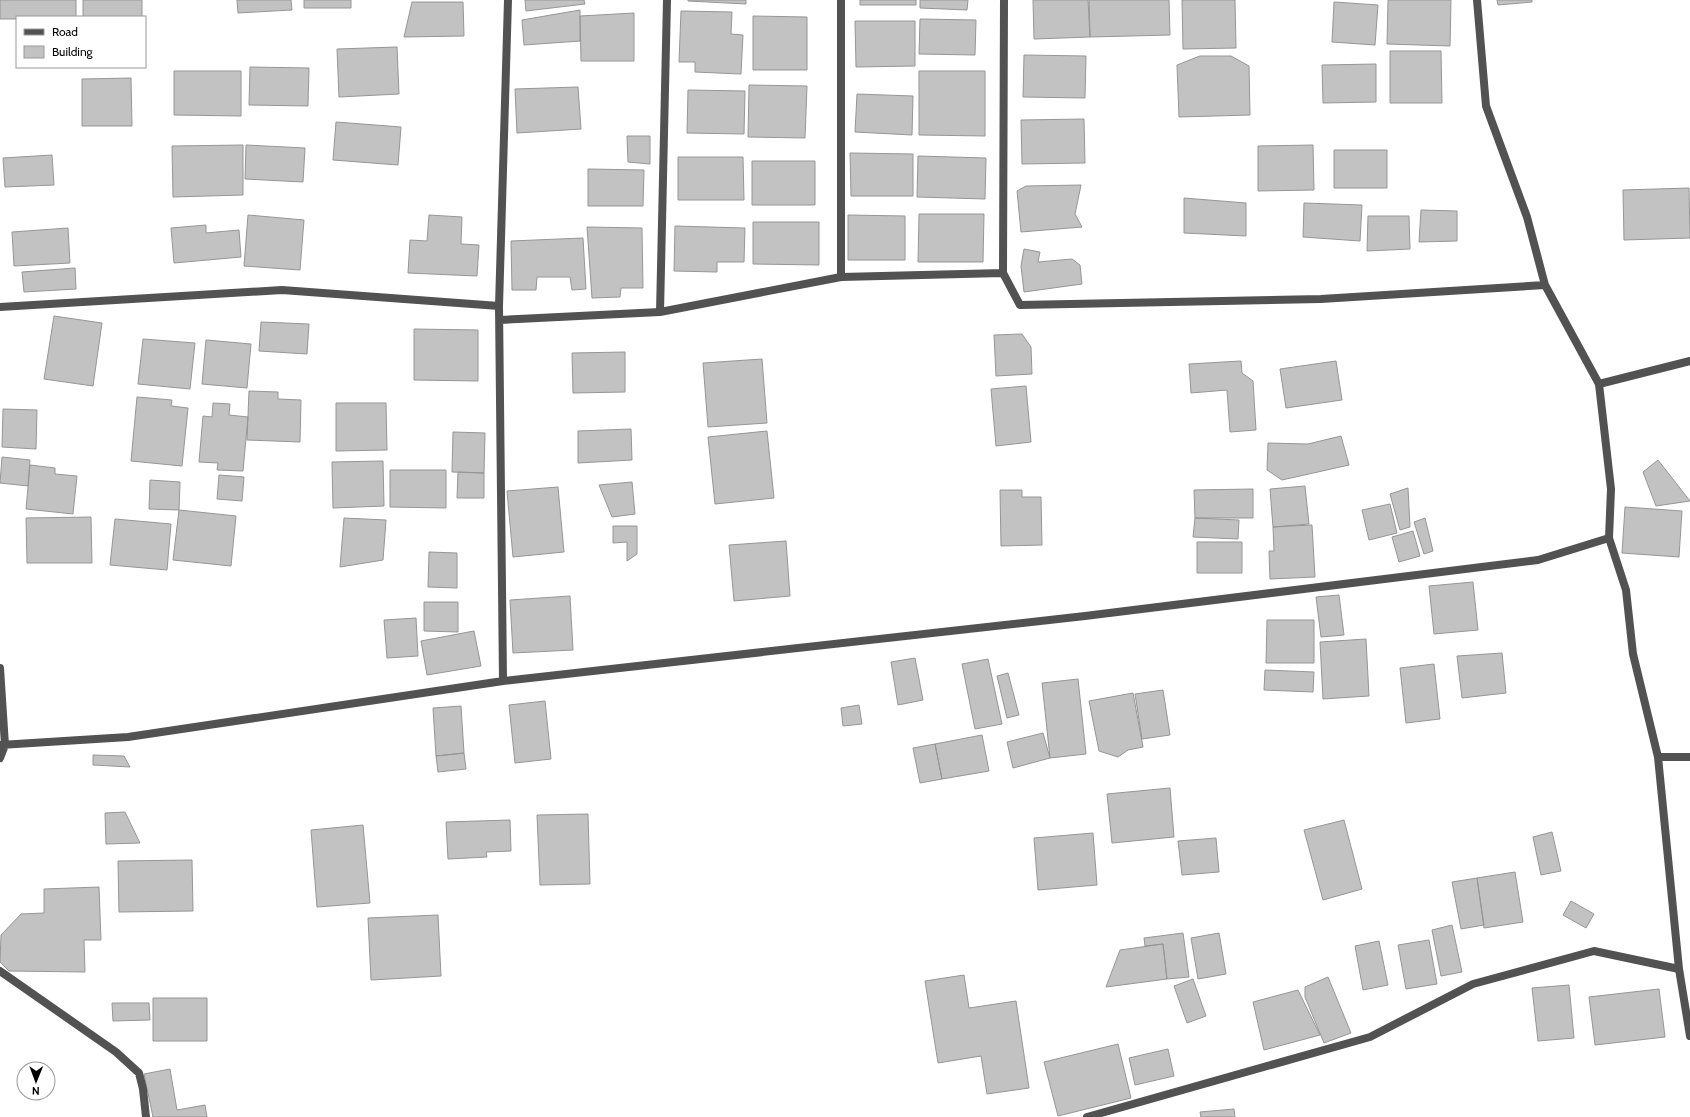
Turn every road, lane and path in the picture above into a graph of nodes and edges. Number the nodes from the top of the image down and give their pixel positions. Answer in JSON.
{"nodes":[{"id":1,"x":508,"y":0,"type":"edge"},
{"id":2,"x":667,"y":0,"type":"edge"},
{"id":3,"x":841,"y":0,"type":"edge"},
{"id":4,"x":1004,"y":0,"type":"edge"},
{"id":5,"x":1477,"y":0,"type":"edge"},
{"id":6,"x":1003,"y":273,"type":"junction"},
{"id":7,"x":841,"y":277,"type":"junction"},
{"id":8,"x":1545,"y":285,"type":"junction"},
{"id":9,"x":499,"y":306,"type":"junction"},
{"id":10,"x":0,"y":307,"type":"edge"},
{"id":11,"x":660,"y":312,"type":"junction"},
{"id":12,"x":500,"y":320,"type":"junction"},
{"id":13,"x":1690,"y":361,"type":"edge"},
{"id":14,"x":1599,"y":384,"type":"junction"},
{"id":15,"x":1609,"y":538,"type":"junction"},
{"id":16,"x":0,"y":668,"type":"edge"},
{"id":17,"x":504,"y":681,"type":"junction"},
{"id":18,"x":3,"y":745,"type":"edge"},
{"id":19,"x":1658,"y":757,"type":"junction"},
{"id":20,"x":1690,"y":757,"type":"edge"},
{"id":21,"x":0,"y":758,"type":"edge"},
{"id":22,"x":1679,"y":969,"type":"junction"},
{"id":23,"x":0,"y":971,"type":"edge"},
{"id":24,"x":1690,"y":1036,"type":"edge"},
{"id":25,"x":146,"y":1117,"type":"edge"},
{"id":26,"x":1087,"y":1117,"type":"edge"}],
"edges":[{"from":1,"to":9,"type":"street"},
{"from":2,"to":11,"type":"street"},
{"from":3,"to":7,"type":"street"},
{"from":4,"to":6,"type":"street"},
{"from":5,"to":8,"type":"street"},
{"from":6,"to":7,"type":"street"},
{"from":6,"to":8,"type":"street"},
{"from":7,"to":11,"type":"street"},
{"from":8,"to":14,"type":"street"},
{"from":9,"to":10,"type":"street"},
{"from":9,"to":12,"type":"street"},
{"from":11,"to":12,"type":"street"},
{"from":12,"to":17,"type":"street"},
{"from":13,"to":14,"type":"street"},
{"from":14,"to":15,"type":"street"},
{"from":15,"to":17,"type":"street"},
{"from":15,"to":19,"type":"street"},
{"from":16,"to":18,"type":"street"},
{"from":17,"to":18,"type":"street"},
{"from":18,"to":21,"type":"street"},
{"from":19,"to":20,"type":"street"},
{"from":19,"to":22,"type":"street"},
{"from":22,"to":24,"type":"street"},
{"from":22,"to":26,"type":"street"},
{"from":23,"to":25,"type":"street"}]}
